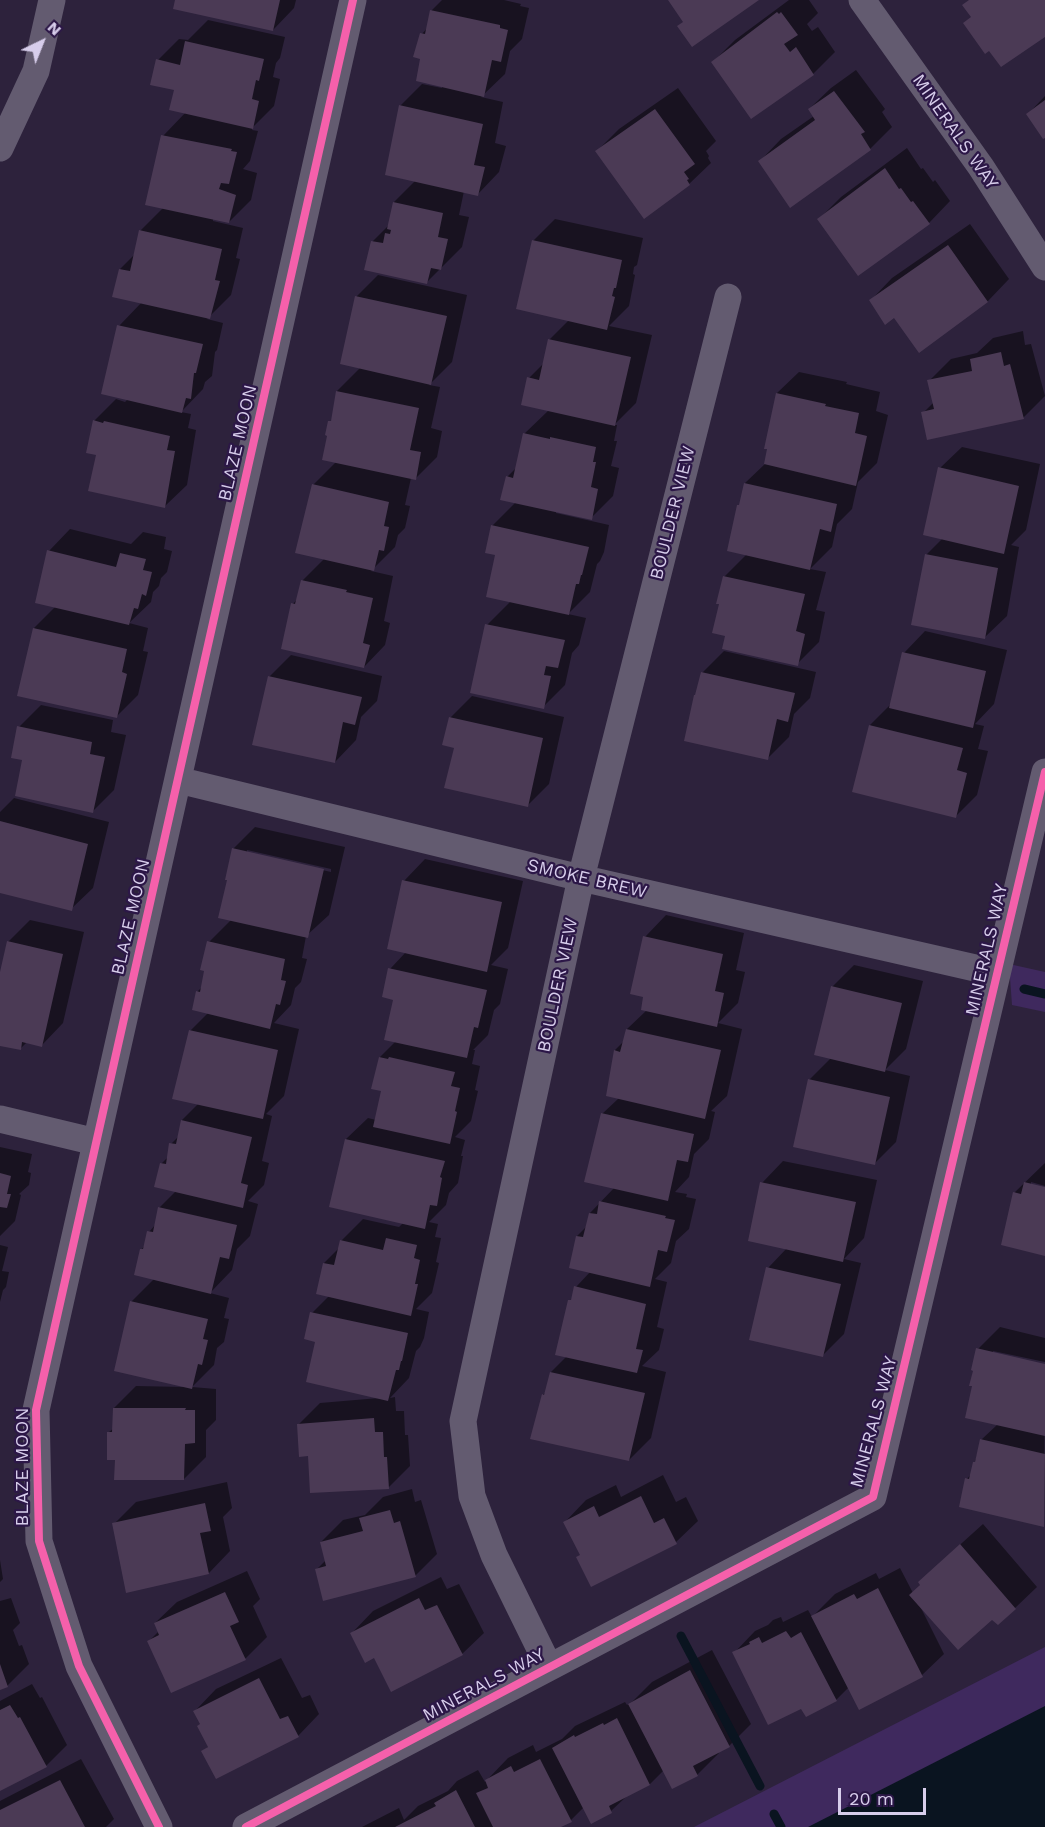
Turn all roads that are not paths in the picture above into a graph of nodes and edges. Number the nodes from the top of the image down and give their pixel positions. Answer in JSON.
{"nodes":[{"id":1,"x":52,"y":0,"type":"edge"},
{"id":2,"x":354,"y":0,"type":"edge"},
{"id":3,"x":862,"y":0,"type":"edge"},
{"id":4,"x":0,"y":148,"type":"edge"},
{"id":5,"x":1045,"y":267,"type":"edge"},
{"id":6,"x":728,"y":297,"type":"dead end"},
{"id":7,"x":1045,"y":772,"type":"edge"},
{"id":8,"x":178,"y":780,"type":"junction"},
{"id":9,"x":581,"y":878,"type":"junction"},
{"id":10,"x":997,"y":973,"type":"junction"},
{"id":11,"x":0,"y":1119,"type":"edge"},
{"id":12,"x":96,"y":1142,"type":"junction"},
{"id":13,"x":549,"y":1667,"type":"junction"},
{"id":14,"x":159,"y":1827,"type":"edge"},
{"id":15,"x":246,"y":1827,"type":"edge"}],
"edges":[{"from":1,"to":4,"type":"street"},
{"from":2,"to":8,"type":"street","name":"BLAZE MOON"},
{"from":3,"to":5,"type":"street","name":"MINERALS WAY"},
{"from":6,"to":9,"type":"street","name":"BOULDER VIEW"},
{"from":7,"to":10,"type":"street","name":"MINERALS WAY"},
{"from":8,"to":9,"type":"street","name":"SMOKE BREW"},
{"from":8,"to":12,"type":"street","name":"BLAZE MOON"},
{"from":9,"to":10,"type":"street","name":"SMOKE BREW"},
{"from":9,"to":13,"type":"street","name":"BOULDER VIEW"},
{"from":10,"to":13,"type":"street","name":"MINERALS WAY"},
{"from":11,"to":12,"type":"street"},
{"from":12,"to":14,"type":"street","name":"BLAZE MOON"},
{"from":13,"to":15,"type":"street","name":"MINERALS WAY"}]}
